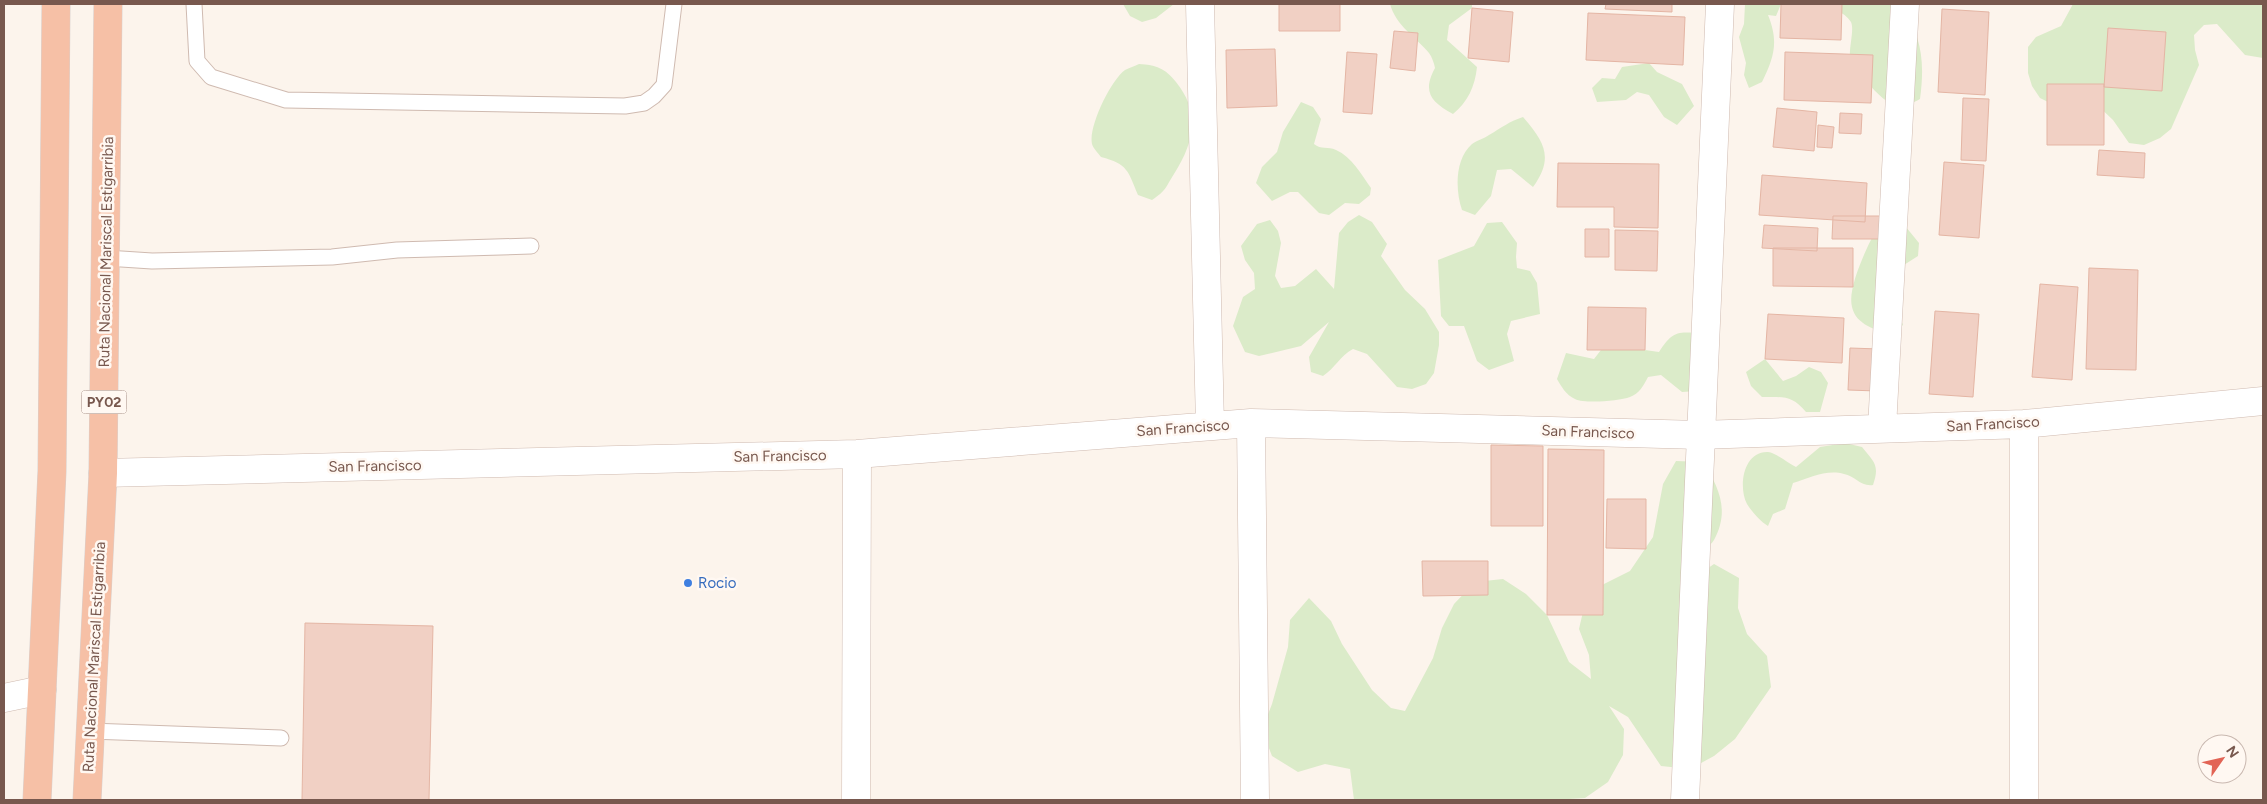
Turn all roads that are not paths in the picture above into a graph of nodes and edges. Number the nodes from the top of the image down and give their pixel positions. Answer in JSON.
{"nodes":[{"id":1,"x":56,"y":4,"type":"edge"},
{"id":2,"x":108,"y":4,"type":"edge"},
{"id":3,"x":194,"y":4,"type":"edge"},
{"id":4,"x":674,"y":4,"type":"edge"},
{"id":5,"x":1200,"y":4,"type":"edge"},
{"id":6,"x":1720,"y":4,"type":"edge"},
{"id":7,"x":1905,"y":4,"type":"edge"},
{"id":8,"x":531,"y":246,"type":"dead end"},
{"id":9,"x":106,"y":258,"type":"junction"},
{"id":10,"x":2263,"y":402,"type":"edge"},
{"id":11,"x":1251,"y":423,"type":"junction"},
{"id":12,"x":2024,"y":424,"type":"junction"},
{"id":13,"x":1210,"y":425,"type":"junction"},
{"id":14,"x":1882,"y":428,"type":"junction"},
{"id":15,"x":1700,"y":435,"type":"junction"},
{"id":16,"x":857,"y":454,"type":"junction"},
{"id":17,"x":103,"y":473,"type":"junction"},
{"id":18,"x":42,"y":690,"type":"junction"},
{"id":19,"x":4,"y":698,"type":"edge"},
{"id":20,"x":90,"y":731,"type":"junction"},
{"id":21,"x":281,"y":738,"type":"dead end"},
{"id":22,"x":37,"y":800,"type":"edge"},
{"id":23,"x":87,"y":800,"type":"edge"},
{"id":24,"x":856,"y":800,"type":"edge"},
{"id":25,"x":1255,"y":800,"type":"edge"},
{"id":26,"x":1684,"y":800,"type":"edge"},
{"id":27,"x":2024,"y":800,"type":"edge"}],
"edges":[{"from":1,"to":18,"type":"highway"},
{"from":2,"to":9,"type":"highway","name":"Ruta Nacional Mariscal Estigarribia","number":"PY02"},
{"from":3,"to":4,"type":"lane"},
{"from":5,"to":13,"type":"street"},
{"from":6,"to":15,"type":"street"},
{"from":7,"to":14,"type":"street"},
{"from":8,"to":9,"type":"lane"},
{"from":9,"to":17,"type":"highway","name":"Ruta Nacional Mariscal Estigarribia","number":"PY02"},
{"from":10,"to":12,"type":"street","name":"San Francisco"},
{"from":11,"to":13,"type":"street","name":"San Francisco"},
{"from":11,"to":15,"type":"street","name":"San Francisco"},
{"from":11,"to":25,"type":"street"},
{"from":12,"to":14,"type":"street","name":"San Francisco"},
{"from":12,"to":27,"type":"street"},
{"from":13,"to":16,"type":"street","name":"San Francisco"},
{"from":14,"to":15,"type":"street","name":"San Francisco"},
{"from":15,"to":26,"type":"street"},
{"from":16,"to":17,"type":"street","name":"San Francisco"},
{"from":16,"to":24,"type":"street"},
{"from":17,"to":20,"type":"highway","name":"Ruta Nacional Mariscal Estigarribia","number":"PY02"},
{"from":18,"to":19,"type":"street"},
{"from":18,"to":22,"type":"highway"},
{"from":20,"to":21,"type":"lane"},
{"from":20,"to":23,"type":"highway","name":"Ruta Nacional Mariscal Estigarribia","number":"PY02"}]}
